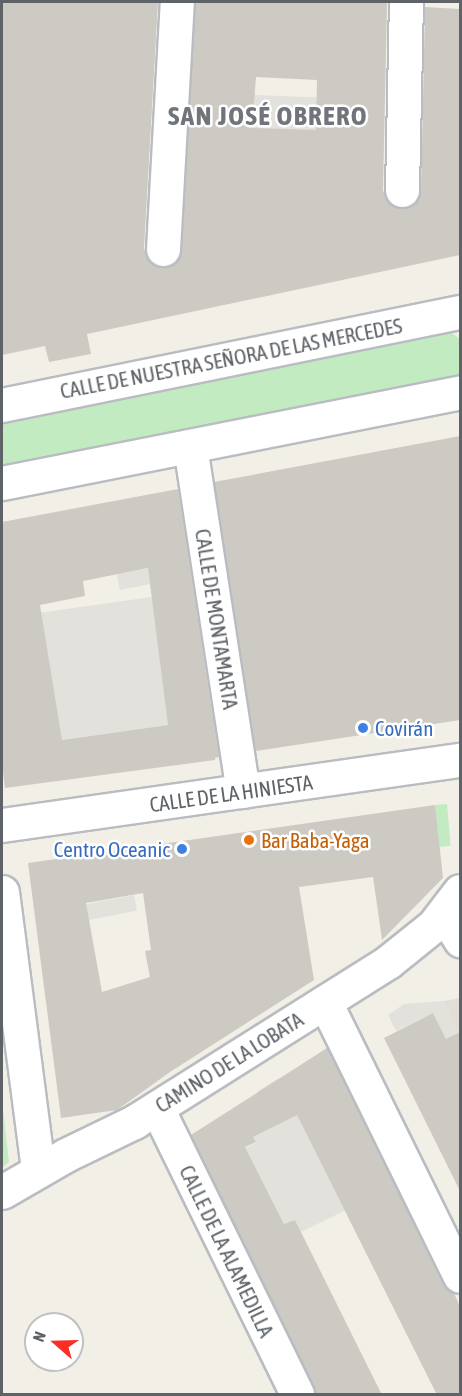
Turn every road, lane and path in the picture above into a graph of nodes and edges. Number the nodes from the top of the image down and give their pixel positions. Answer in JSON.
{"nodes":[{"id":1,"x":177,"y":2,"type":"edge"},
{"id":2,"x":406,"y":2,"type":"edge"},
{"id":3,"x":402,"y":190,"type":"dead end"},
{"id":4,"x":163,"y":249,"type":"dead end"},
{"id":5,"x":460,"y":312,"type":"edge"},
{"id":6,"x":460,"y":392,"type":"edge"},
{"id":7,"x":2,"y":405,"type":"edge"},
{"id":8,"x":190,"y":446,"type":"junction"},
{"id":9,"x":2,"y":483,"type":"edge"},
{"id":10,"x":460,"y":760,"type":"edge"},
{"id":11,"x":243,"y":791,"type":"junction"},
{"id":12,"x":2,"y":825,"type":"edge"},
{"id":13,"x":2,"y":892,"type":"edge"},
{"id":14,"x":455,"y":915,"type":"edge"},
{"id":15,"x":325,"y":1002,"type":"junction"},
{"id":16,"x":157,"y":1108,"type":"junction"},
{"id":17,"x":38,"y":1170,"type":"junction"},
{"id":18,"x":2,"y":1192,"type":"edge"},
{"id":19,"x":460,"y":1276,"type":"edge"},
{"id":20,"x":297,"y":1395,"type":"edge"}],
"edges":[{"from":1,"to":4,"type":"street"},
{"from":2,"to":3,"type":"street"},
{"from":5,"to":7,"type":"street","name":"CALLE DE NUESTRA SEÑORA DE LAS MERCEDES"},
{"from":6,"to":8,"type":"street"},
{"from":8,"to":9,"type":"street"},
{"from":8,"to":11,"type":"street","name":"CALLE DE MONTAMARTA"},
{"from":10,"to":11,"type":"street","name":"CALLE DE LA HINIESTA"},
{"from":11,"to":12,"type":"street","name":"CALLE DE LA HINIESTA"},
{"from":13,"to":17,"type":"street"},
{"from":14,"to":15,"type":"street","name":"CAMINO DE LA LOBATA"},
{"from":15,"to":16,"type":"street","name":"CAMINO DE LA LOBATA"},
{"from":15,"to":19,"type":"street"},
{"from":16,"to":17,"type":"street","name":"CAMINO DE LA LOBATA"},
{"from":16,"to":20,"type":"street","name":"CALLE DE LA ALAMEDILLA"},
{"from":17,"to":18,"type":"street","name":"CAMINO DE LA LOBATA"}]}
